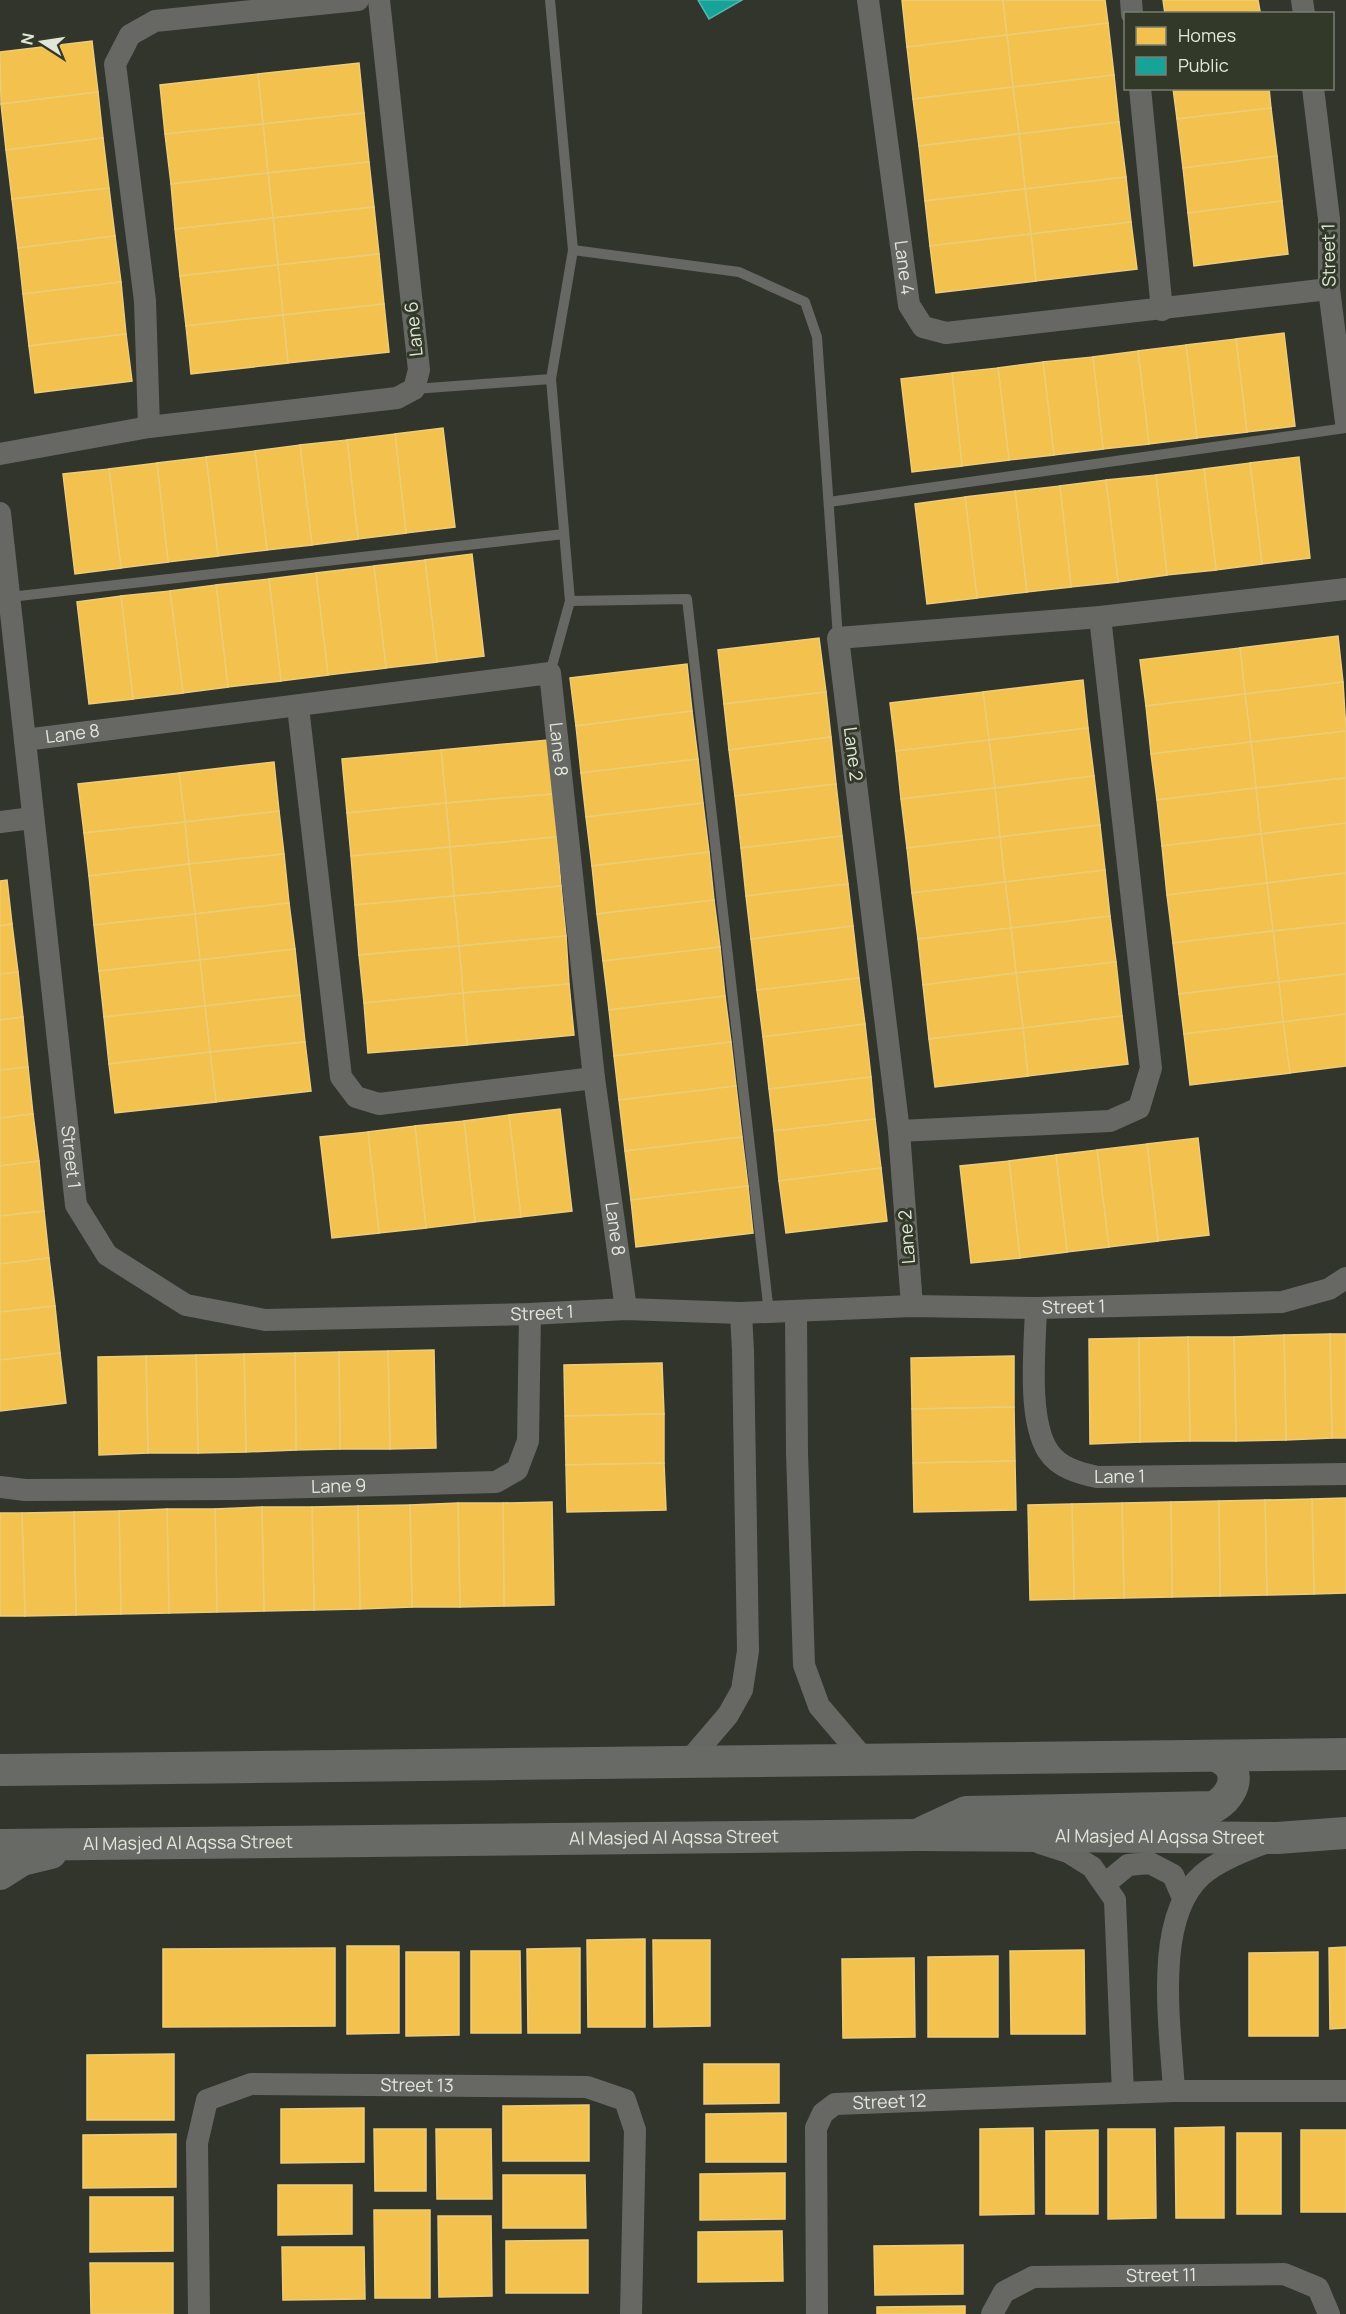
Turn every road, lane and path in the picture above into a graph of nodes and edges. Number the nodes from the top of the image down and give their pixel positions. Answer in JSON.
{"nodes":[{"id":1,"x":358,"y":0,"type":"edge"},
{"id":2,"x":379,"y":0,"type":"edge"},
{"id":3,"x":550,"y":0,"type":"edge"},
{"id":4,"x":868,"y":0,"type":"edge"},
{"id":5,"x":1140,"y":90,"type":"edge"},
{"id":6,"x":1313,"y":90,"type":"edge"},
{"id":7,"x":1338,"y":218,"type":"edge"},
{"id":8,"x":573,"y":250,"type":"junction"},
{"id":9,"x":1329,"y":289,"type":"junction"},
{"id":10,"x":1162,"y":309,"type":"junction"},
{"id":11,"x":551,"y":379,"type":"junction"},
{"id":12,"x":414,"y":389,"type":"junction"},
{"id":13,"x":1346,"y":422,"type":"edge"},
{"id":14,"x":149,"y":428,"type":"junction"},
{"id":15,"x":1346,"y":428,"type":"edge"},
{"id":16,"x":0,"y":454,"type":"edge"},
{"id":17,"x":829,"y":502,"type":"junction"},
{"id":18,"x":0,"y":513,"type":"edge"},
{"id":19,"x":564,"y":534,"type":"junction"},
{"id":20,"x":1346,"y":589,"type":"edge"},
{"id":21,"x":10,"y":597,"type":"junction"},
{"id":22,"x":570,"y":601,"type":"junction"},
{"id":23,"x":1100,"y":617,"type":"junction"},
{"id":24,"x":838,"y":638,"type":"junction"},
{"id":25,"x":550,"y":673,"type":"junction"},
{"id":26,"x":298,"y":707,"type":"junction"},
{"id":27,"x":25,"y":740,"type":"junction"},
{"id":28,"x":32,"y":818,"type":"junction"},
{"id":29,"x":0,"y":822,"type":"edge"},
{"id":30,"x":594,"y":1078,"type":"junction"},
{"id":31,"x":899,"y":1131,"type":"junction"},
{"id":32,"x":1346,"y":1278,"type":"edge"},
{"id":33,"x":912,"y":1306,"type":"junction"},
{"id":34,"x":1036,"y":1308,"type":"junction"},
{"id":35,"x":626,"y":1309,"type":"junction"},
{"id":36,"x":796,"y":1312,"type":"junction"},
{"id":37,"x":741,"y":1313,"type":"junction"},
{"id":38,"x":769,"y":1313,"type":"junction"},
{"id":39,"x":530,"y":1314,"type":"junction"},
{"id":40,"x":1346,"y":1474,"type":"edge"},
{"id":41,"x":0,"y":1487,"type":"edge"},
{"id":42,"x":1346,"y":1754,"type":"edge"},
{"id":43,"x":1217,"y":1756,"type":"junction"},
{"id":44,"x":865,"y":1760,"type":"junction"},
{"id":45,"x":687,"y":1763,"type":"junction"},
{"id":46,"x":0,"y":1770,"type":"edge"},
{"id":47,"x":1346,"y":1833,"type":"edge"},
{"id":48,"x":917,"y":1835,"type":"junction"},
{"id":49,"x":1024,"y":1837,"type":"junction"},
{"id":50,"x":1277,"y":1838,"type":"junction"},
{"id":51,"x":98,"y":1843,"type":"junction"},
{"id":52,"x":0,"y":1845,"type":"edge"},
{"id":53,"x":0,"y":1874,"type":"edge"},
{"id":54,"x":1105,"y":1884,"type":"junction"},
{"id":55,"x":1183,"y":1898,"type":"junction"},
{"id":56,"x":1174,"y":2091,"type":"junction"},
{"id":57,"x":1346,"y":2091,"type":"edge"},
{"id":58,"x":1123,"y":2093,"type":"junction"},
{"id":59,"x":199,"y":2314,"type":"edge"},
{"id":60,"x":632,"y":2314,"type":"edge"},
{"id":61,"x":817,"y":2314,"type":"edge"},
{"id":62,"x":992,"y":2314,"type":"edge"},
{"id":63,"x":1329,"y":2314,"type":"edge"}],
"edges":[{"from":1,"to":14,"type":"street"},
{"from":2,"to":12,"type":"street","name":"Lane 6"},
{"from":3,"to":8,"type":"lane"},
{"from":4,"to":10,"type":"street","name":"Lane 4"},
{"from":5,"to":10,"type":"street"},
{"from":6,"to":7,"type":"street","name":"Street 1"},
{"from":7,"to":9,"type":"street","name":"Street 1"},
{"from":8,"to":11,"type":"lane"},
{"from":8,"to":17,"type":"lane"},
{"from":9,"to":10,"type":"street","name":"Lane 4"},
{"from":9,"to":13,"type":"street","name":"Street 1"},
{"from":11,"to":12,"type":"lane"},
{"from":11,"to":19,"type":"lane"},
{"from":12,"to":14,"type":"street"},
{"from":14,"to":16,"type":"street"},
{"from":15,"to":17,"type":"lane"},
{"from":17,"to":24,"type":"lane"},
{"from":18,"to":21,"type":"street","name":"Street 1"},
{"from":19,"to":21,"type":"lane"},
{"from":19,"to":22,"type":"lane"},
{"from":20,"to":23,"type":"street"},
{"from":21,"to":27,"type":"street","name":"Street 1"},
{"from":22,"to":25,"type":"lane"},
{"from":22,"to":38,"type":"lane"},
{"from":23,"to":24,"type":"street"},
{"from":23,"to":31,"type":"street"},
{"from":24,"to":31,"type":"street","name":"Lane 2"},
{"from":25,"to":26,"type":"street","name":"Lane 8"},
{"from":25,"to":30,"type":"street","name":"Lane 8"},
{"from":26,"to":27,"type":"street","name":"Lane 8"},
{"from":26,"to":30,"type":"street"},
{"from":27,"to":28,"type":"street","name":"Street 1"},
{"from":28,"to":29,"type":"street"},
{"from":28,"to":39,"type":"street","name":"Street 1"},
{"from":30,"to":35,"type":"street","name":"Lane 8"},
{"from":31,"to":33,"type":"street","name":"Lane 2"},
{"from":32,"to":34,"type":"street","name":"Street 1"},
{"from":33,"to":34,"type":"street","name":"Street 1"},
{"from":33,"to":36,"type":"street","name":"Street 1"},
{"from":34,"to":40,"type":"street","name":"Lane 1"},
{"from":35,"to":37,"type":"street","name":"Street 1"},
{"from":35,"to":39,"type":"street","name":"Street 1"},
{"from":36,"to":38,"type":"street","name":"Street 1"},
{"from":36,"to":44,"type":"street"},
{"from":37,"to":38,"type":"street","name":"Street 1"},
{"from":37,"to":45,"type":"street"},
{"from":39,"to":41,"type":"street","name":"Lane 9"},
{"from":42,"to":43,"type":"main road"},
{"from":43,"to":44,"type":"main road"},
{"from":43,"to":48,"type":"main road"},
{"from":44,"to":45,"type":"main road"},
{"from":45,"to":46,"type":"main road"},
{"from":47,"to":50,"type":"main road","name":"Al Masjed Al Aqssa Street"},
{"from":48,"to":49,"type":"main road","name":"Al Masjed Al Aqssa Street"},
{"from":48,"to":51,"type":"main road","name":"Al Masjed Al Aqssa Street"},
{"from":49,"to":50,"type":"main road","name":"Al Masjed Al Aqssa Street"},
{"from":49,"to":54,"type":"street"},
{"from":50,"to":55,"type":"street"},
{"from":51,"to":52,"type":"main road","name":"Al Masjed Al Aqssa Street"},
{"from":51,"to":53,"type":"main road"},
{"from":54,"to":55,"type":"street"},
{"from":54,"to":58,"type":"street"},
{"from":55,"to":56,"type":"street"},
{"from":56,"to":57,"type":"street","name":"Street 12"},
{"from":56,"to":58,"type":"street","name":"Street 12"},
{"from":58,"to":61,"type":"street","name":"Street 12"},
{"from":59,"to":60,"type":"street","name":"Street 13"},
{"from":62,"to":63,"type":"street","name":"Street 11"}]}
